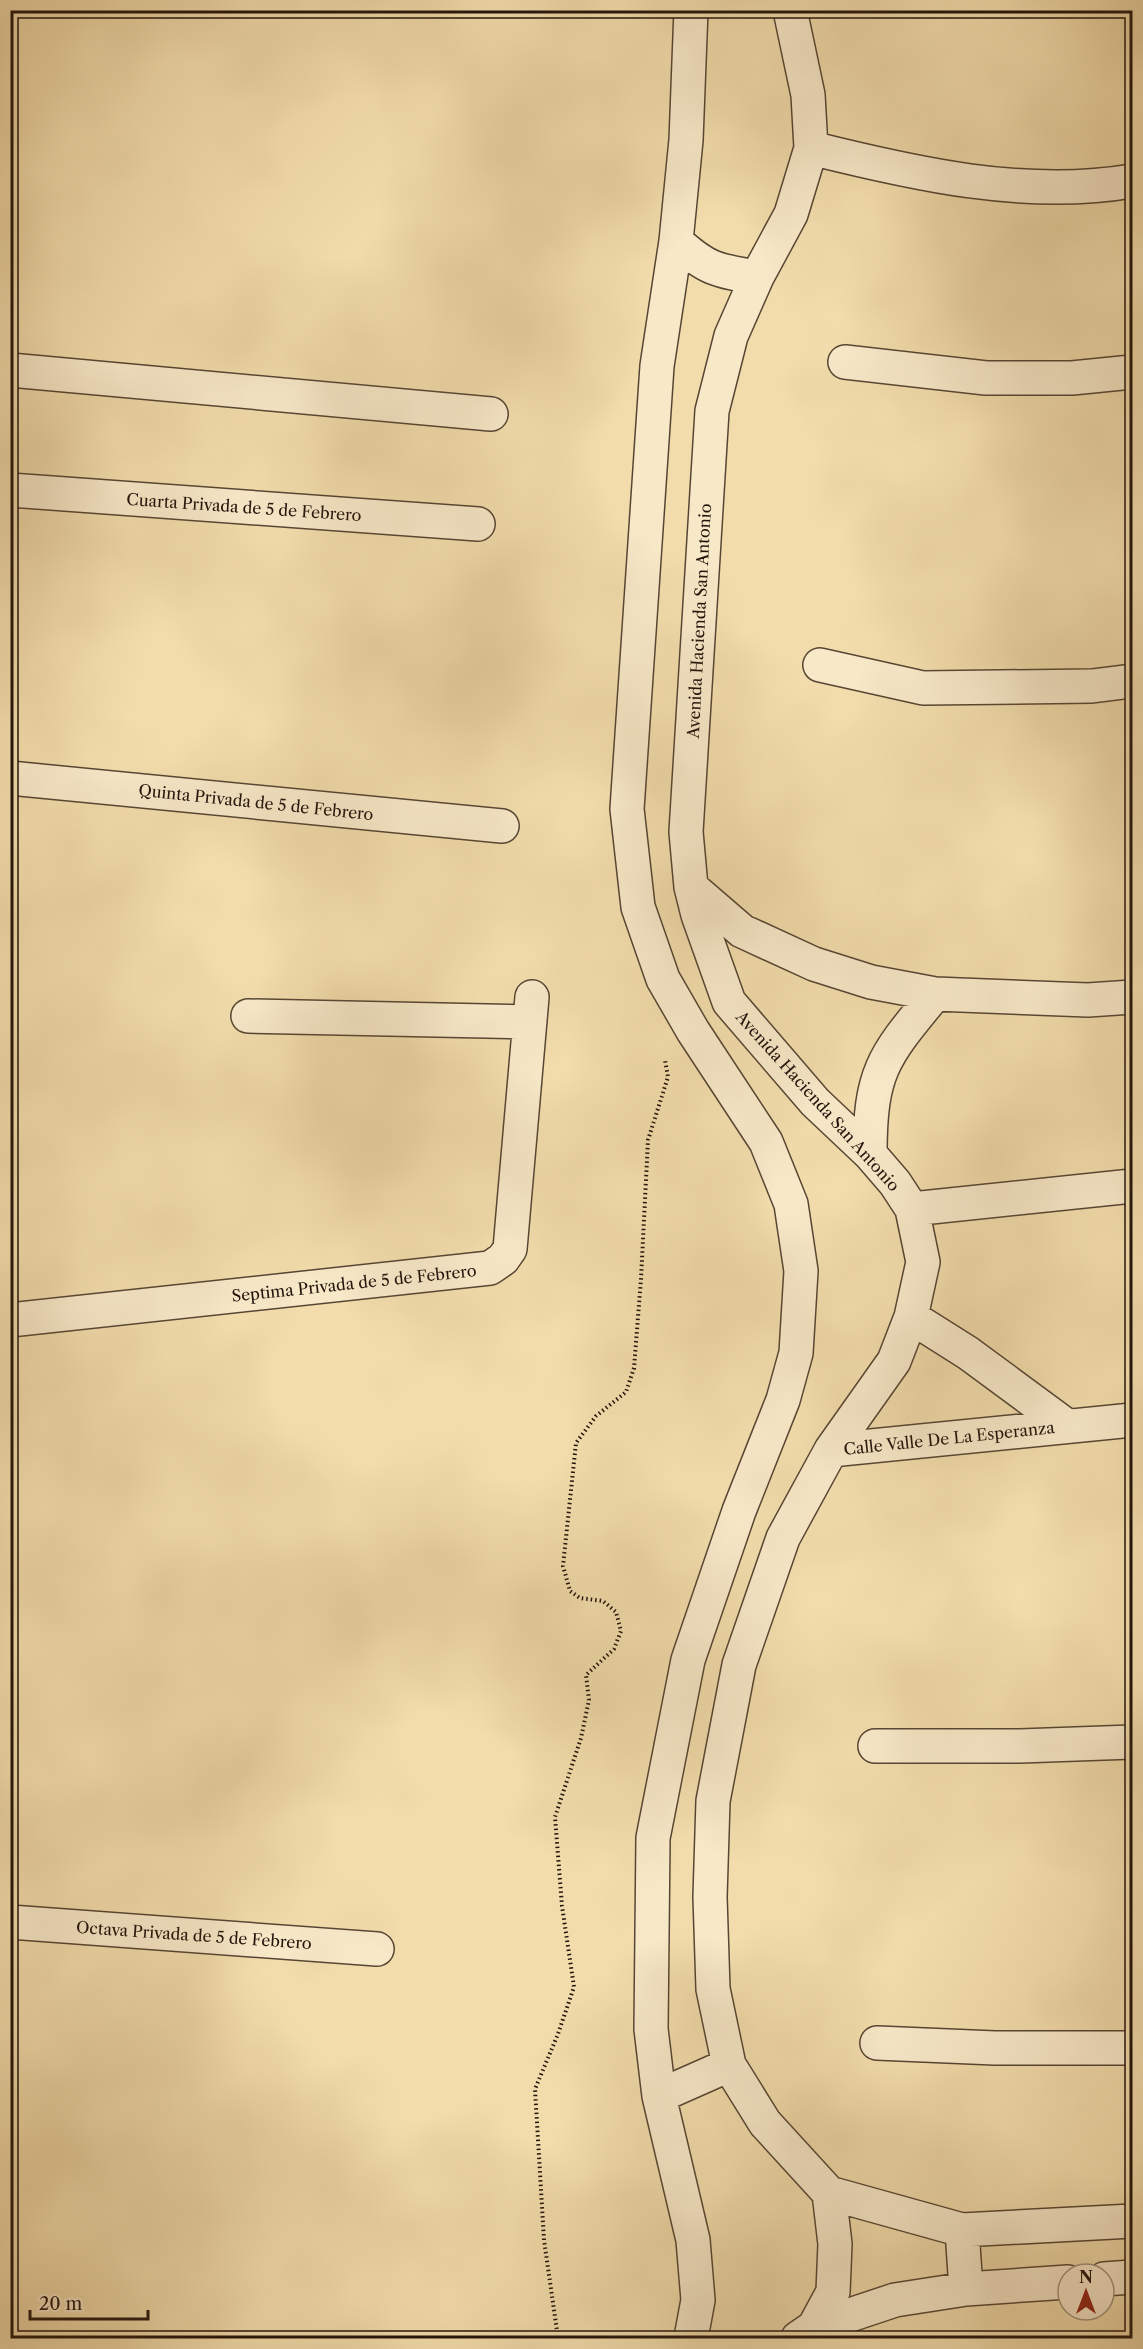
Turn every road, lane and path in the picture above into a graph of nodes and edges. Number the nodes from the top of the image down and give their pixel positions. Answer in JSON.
{"nodes":[{"id":1,"x":790,"y":10,"type":"edge"},
{"id":2,"x":694,"y":12,"type":"edge"},
{"id":3,"x":811,"y":148,"type":"junction"},
{"id":4,"x":1132,"y":180,"type":"edge"},
{"id":5,"x":676,"y":241,"type":"junction"},
{"id":6,"x":757,"y":277,"type":"junction"},
{"id":7,"x":845,"y":362,"type":"dead end"},
{"id":8,"x":10,"y":370,"type":"edge"},
{"id":9,"x":1132,"y":372,"type":"edge"},
{"id":10,"x":491,"y":414,"type":"dead end"},
{"id":11,"x":10,"y":490,"type":"edge"},
{"id":12,"x":478,"y":524,"type":"dead end"},
{"id":13,"x":820,"y":665,"type":"dead end"},
{"id":14,"x":1132,"y":681,"type":"edge"},
{"id":15,"x":10,"y":778,"type":"edge"},
{"id":16,"x":502,"y":826,"type":"dead end"},
{"id":17,"x":691,"y":887,"type":"junction"},
{"id":18,"x":935,"y":994,"type":"junction"},
{"id":19,"x":1132,"y":997,"type":"edge"},
{"id":20,"x":729,"y":1002,"type":"junction"},
{"id":21,"x":248,"y":1016,"type":"dead end"},
{"id":22,"x":693,"y":1031,"type":"junction"},
{"id":23,"x":870,"y":1154,"type":"junction"},
{"id":24,"x":1132,"y":1186,"type":"edge"},
{"id":25,"x":912,"y":1209,"type":"junction"},
{"id":26,"x":911,"y":1317,"type":"junction"},
{"id":27,"x":10,"y":1320,"type":"edge"},
{"id":28,"x":1132,"y":1420,"type":"edge"},
{"id":29,"x":1067,"y":1426,"type":"junction"},
{"id":30,"x":831,"y":1450,"type":"junction"},
{"id":31,"x":739,"y":1511,"type":"junction"},
{"id":32,"x":783,"y":1538,"type":"junction"},
{"id":33,"x":1132,"y":1743,"type":"edge"},
{"id":34,"x":875,"y":1746,"type":"dead end"},
{"id":35,"x":10,"y":1922,"type":"edge"},
{"id":36,"x":377,"y":1949,"type":"dead end"},
{"id":37,"x":877,"y":2043,"type":"dead end"},
{"id":38,"x":1132,"y":2048,"type":"edge"},
{"id":39,"x":729,"y":2065,"type":"junction"},
{"id":40,"x":660,"y":2096,"type":"junction"},
{"id":41,"x":829,"y":2193,"type":"junction"},
{"id":42,"x":1132,"y":2221,"type":"edge"},
{"id":43,"x":962,"y":2230,"type":"junction"},
{"id":44,"x":1132,"y":2277,"type":"edge"},
{"id":45,"x":1116,"y":2278,"type":"edge"},
{"id":46,"x":1056,"y":2283,"type":"edge"},
{"id":47,"x":966,"y":2289,"type":"junction"},
{"id":48,"x":806,"y":2333,"type":"edge"},
{"id":49,"x":558,"y":2338,"type":"edge"},
{"id":50,"x":691,"y":2338,"type":"edge"}],
"edges":[{"from":1,"to":3,"type":"street","name":"Avenida Hacienda San Antonio"},
{"from":2,"to":5,"type":"street"},
{"from":3,"to":4,"type":"street"},
{"from":3,"to":6,"type":"street","name":"Avenida Hacienda San Antonio"},
{"from":5,"to":6,"type":"street"},
{"from":5,"to":22,"type":"street"},
{"from":6,"to":17,"type":"street","name":"Avenida Hacienda San Antonio"},
{"from":7,"to":9,"type":"street"},
{"from":8,"to":10,"type":"street"},
{"from":11,"to":12,"type":"street","name":"Cuarta Privada de 5 de Febrero"},
{"from":13,"to":14,"type":"street"},
{"from":15,"to":16,"type":"street","name":"Quinta Privada de 5 de Febrero"},
{"from":17,"to":18,"type":"street"},
{"from":17,"to":20,"type":"street","name":"Avenida Hacienda San Antonio"},
{"from":18,"to":19,"type":"street"},
{"from":18,"to":23,"type":"street"},
{"from":20,"to":22,"type":"street"},
{"from":20,"to":23,"type":"street","name":"Avenida Hacienda San Antonio"},
{"from":21,"to":27,"type":"street","name":"Septima Privada de 5 de Febrero"},
{"from":22,"to":31,"type":"street"},
{"from":22,"to":49,"type":"path"},
{"from":23,"to":25,"type":"street","name":"Avenida Hacienda San Antonio"},
{"from":24,"to":25,"type":"street"},
{"from":25,"to":26,"type":"street","name":"Avenida Hacienda San Antonio"},
{"from":26,"to":29,"type":"street","name":"Calle Valle De La Esperanza"},
{"from":26,"to":30,"type":"street","name":"Avenida Hacienda San Antonio"},
{"from":28,"to":29,"type":"street","name":"Calle Valle De La Esperanza"},
{"from":29,"to":30,"type":"street","name":"Calle Valle De La Esperanza"},
{"from":30,"to":32,"type":"street","name":"Avenida Hacienda San Antonio"},
{"from":31,"to":32,"type":"street"},
{"from":31,"to":40,"type":"street"},
{"from":32,"to":39,"type":"street","name":"Avenida Hacienda San Antonio"},
{"from":33,"to":34,"type":"street"},
{"from":35,"to":36,"type":"street","name":"Octava Privada de 5 de Febrero"},
{"from":37,"to":38,"type":"street"},
{"from":39,"to":40,"type":"street"},
{"from":39,"to":41,"type":"street","name":"Avenida Hacienda San Antonio"},
{"from":40,"to":50,"type":"street"},
{"from":41,"to":43,"type":"street"},
{"from":41,"to":48,"type":"street"},
{"from":42,"to":43,"type":"street"},
{"from":43,"to":47,"type":"street"},
{"from":44,"to":45,"type":"street"},
{"from":46,"to":47,"type":"street"},
{"from":47,"to":48,"type":"street"}]}
